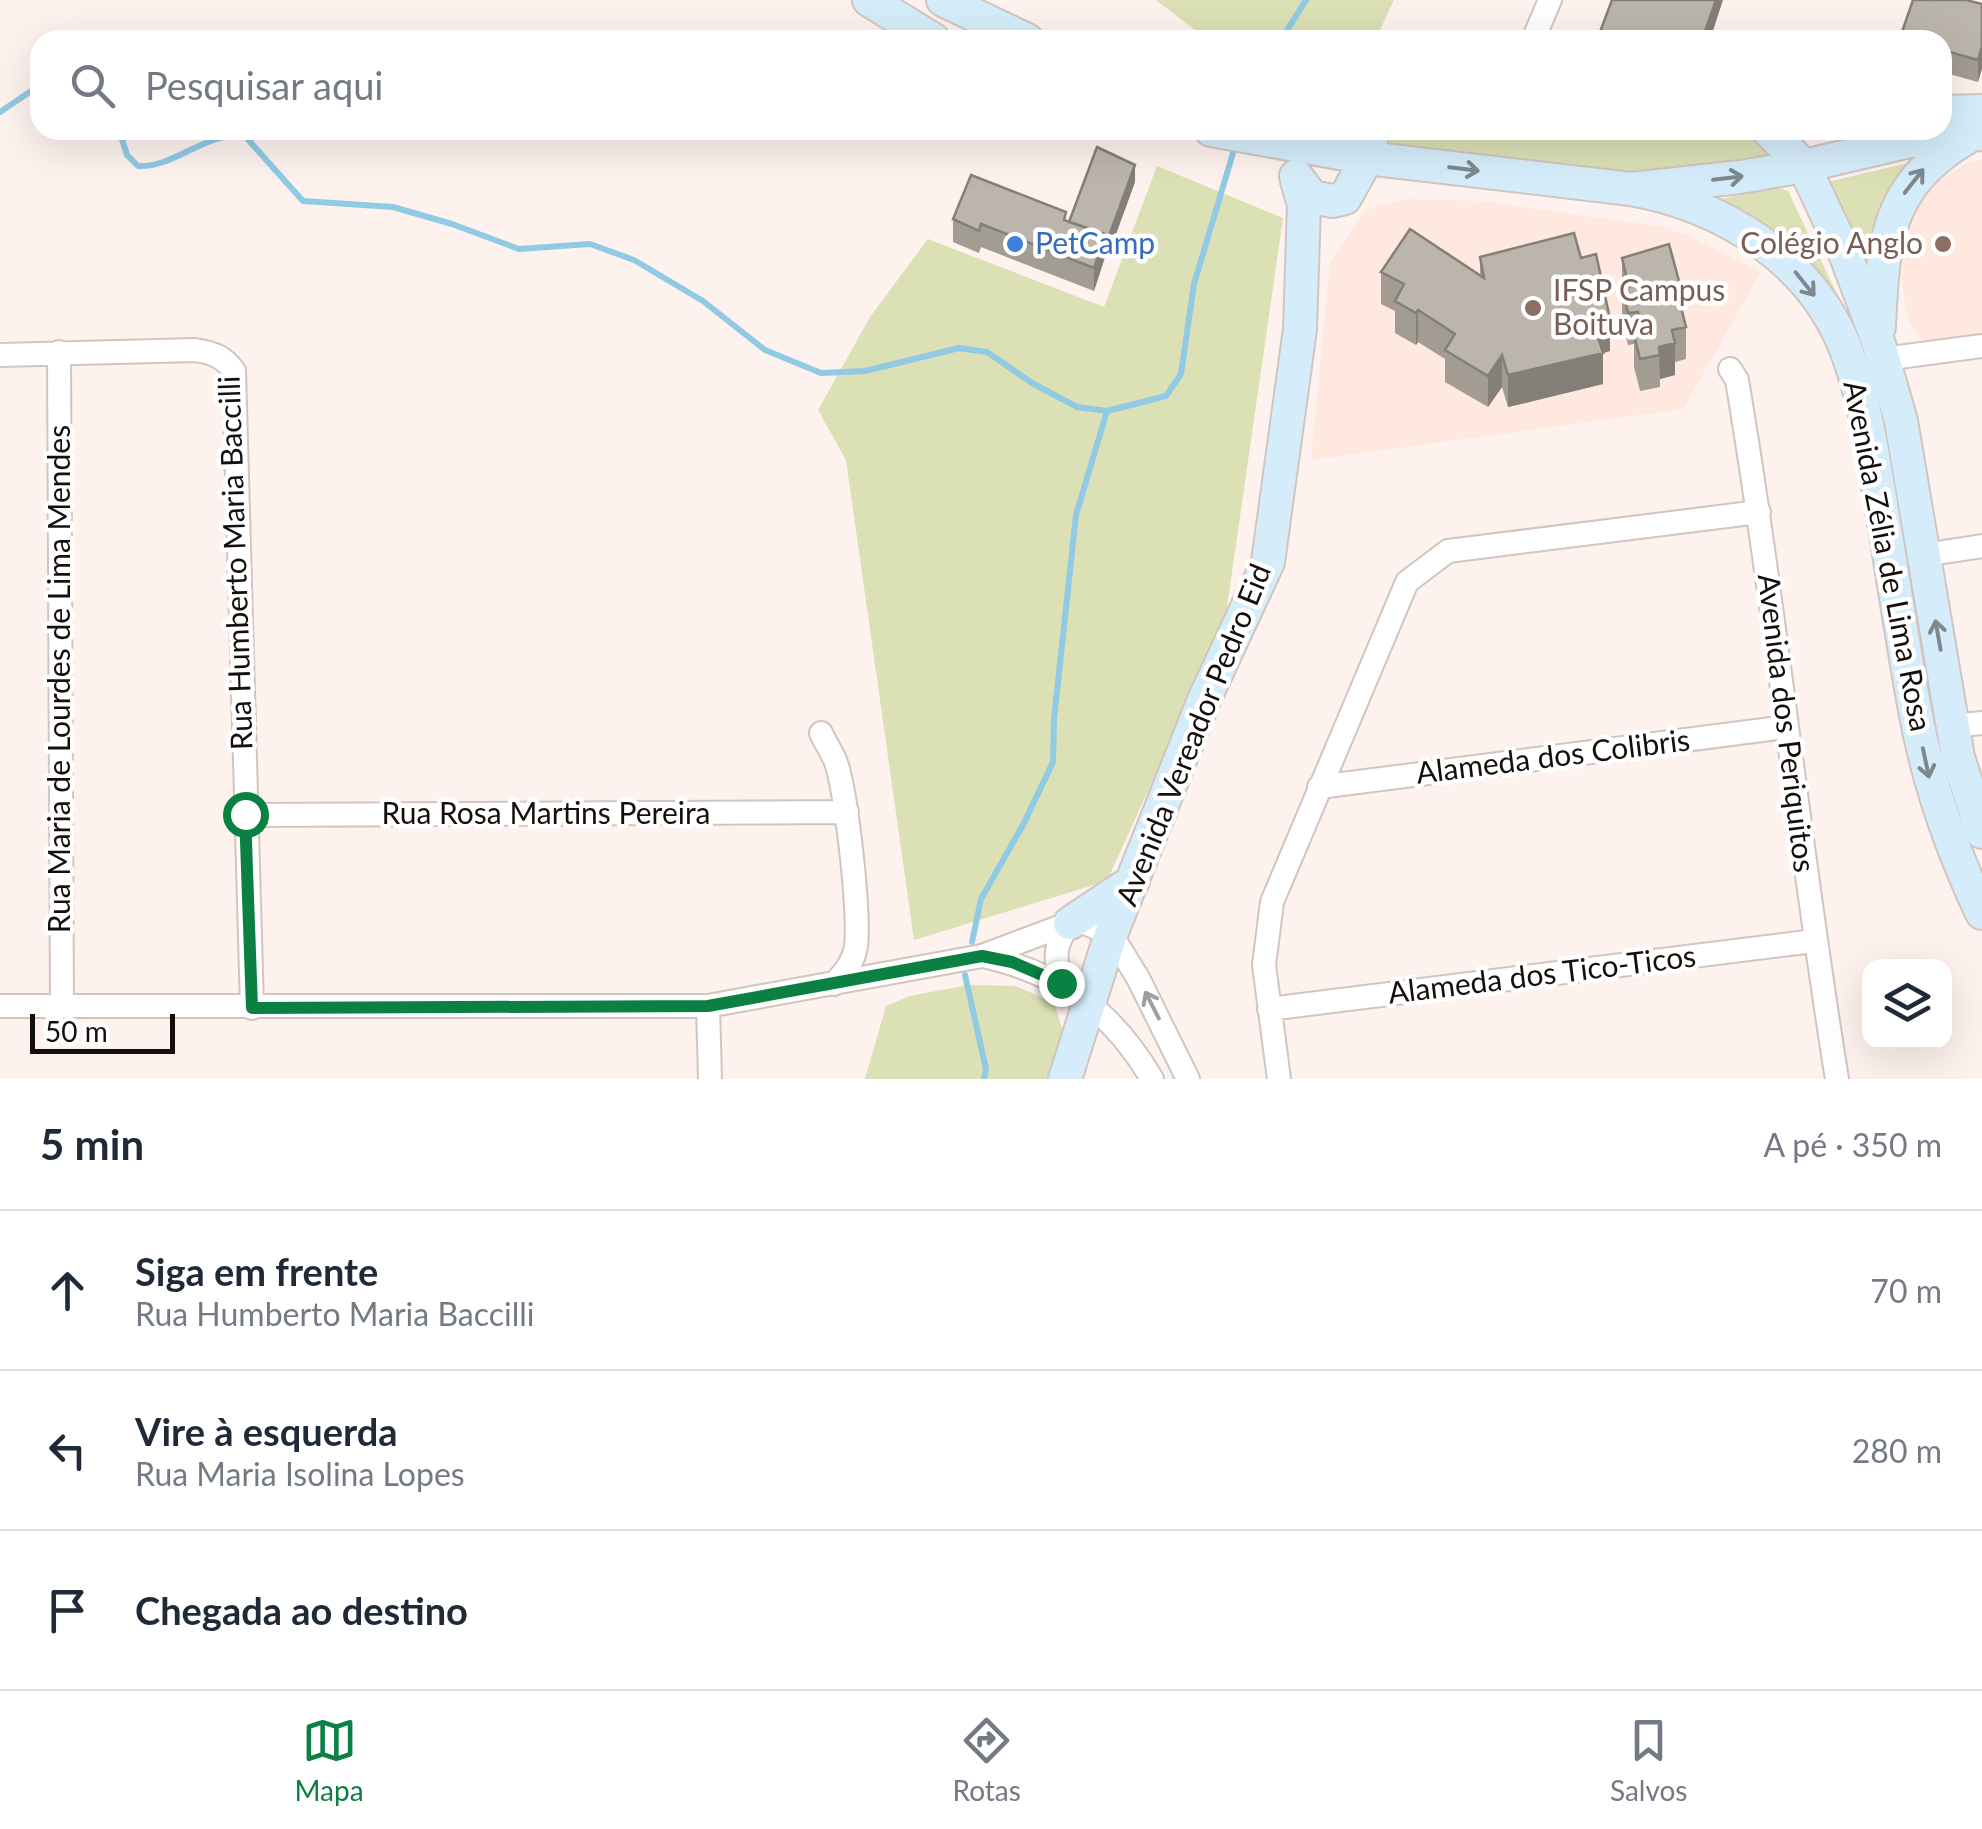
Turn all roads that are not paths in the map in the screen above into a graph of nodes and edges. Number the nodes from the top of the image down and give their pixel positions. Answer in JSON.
{"nodes":[{"id":1,"x":869,"y":0,"type":"edge"},
{"id":2,"x":943,"y":0,"type":"edge"},
{"id":3,"x":1550,"y":0,"type":"edge"},
{"id":4,"x":918,"y":30,"type":"edge"},
{"id":5,"x":1006,"y":30,"type":"edge"},
{"id":6,"x":1536,"y":30,"type":"edge"},
{"id":7,"x":1952,"y":116,"type":"edge"},
{"id":8,"x":1978,"y":127,"type":"edge"},
{"id":9,"x":1952,"y":133,"type":"edge"},
{"id":10,"x":1285,"y":140,"type":"edge"},
{"id":11,"x":1313,"y":140,"type":"edge"},
{"id":12,"x":1778,"y":140,"type":"edge"},
{"id":13,"x":1919,"y":140,"type":"edge"},
{"id":14,"x":1370,"y":144,"type":"edge"},
{"id":15,"x":1804,"y":166,"type":"junction"},
{"id":16,"x":1297,"y":181,"type":"junction"},
{"id":17,"x":1631,"y":189,"type":"junction"},
{"id":18,"x":1345,"y":198,"type":"junction"},
{"id":19,"x":1302,"y":264,"type":"junction"},
{"id":20,"x":1982,"y":346,"type":"edge"},
{"id":21,"x":1881,"y":350,"type":"junction"},
{"id":22,"x":59,"y":352,"type":"junction"},
{"id":23,"x":0,"y":355,"type":"edge"},
{"id":24,"x":1730,"y":369,"type":"dead end"},
{"id":25,"x":1759,"y":512,"type":"junction"},
{"id":26,"x":1982,"y":546,"type":"edge"},
{"id":27,"x":1924,"y":555,"type":"junction"},
{"id":28,"x":1968,"y":724,"type":"edge"},
{"id":29,"x":1786,"y":727,"type":"junction"},
{"id":30,"x":821,"y":732,"type":"dead end"},
{"id":31,"x":1319,"y":787,"type":"junction"},
{"id":32,"x":846,"y":812,"type":"junction"},
{"id":33,"x":245,"y":814,"type":"junction"},
{"id":34,"x":1982,"y":832,"type":"edge"},
{"id":35,"x":1133,"y":881,"type":"junction"},
{"id":36,"x":1982,"y":913,"type":"edge"},
{"id":37,"x":1070,"y":922,"type":"junction"},
{"id":38,"x":1111,"y":934,"type":"junction"},
{"id":39,"x":1814,"y":941,"type":"junction"},
{"id":40,"x":982,"y":956,"type":"junction"},
{"id":41,"x":1061,"y":983,"type":"junction"},
{"id":42,"x":834,"y":984,"type":"junction"},
{"id":43,"x":1088,"y":1002,"type":"junction"},
{"id":44,"x":0,"y":1006,"type":"edge"},
{"id":45,"x":708,"y":1006,"type":"junction"},
{"id":46,"x":62,"y":1007,"type":"junction"},
{"id":47,"x":252,"y":1008,"type":"junction"},
{"id":48,"x":1269,"y":1010,"type":"junction"},
{"id":49,"x":710,"y":1079,"type":"edge"},
{"id":50,"x":1066,"y":1079,"type":"edge"},
{"id":51,"x":1152,"y":1079,"type":"edge"},
{"id":52,"x":1188,"y":1079,"type":"edge"},
{"id":53,"x":1279,"y":1079,"type":"edge"},
{"id":54,"x":1837,"y":1079,"type":"edge"}],
"edges":[{"from":1,"to":4,"type":"main road"},
{"from":2,"to":5,"type":"main road"},
{"from":3,"to":6,"type":"street"},
{"from":7,"to":8,"type":"main road"},
{"from":8,"to":9,"type":"main road"},
{"from":21,"to":8,"type":"main road","name":"Avenida Zélia de Lima Rosa","one_way":true},
{"from":10,"to":16,"type":"main road","name":"Avenida Vereador Pedro Eid"},
{"from":11,"to":14,"type":"main road"},
{"from":12,"to":15,"type":"main road","name":"Avenida Zélia de Lima Rosa"},
{"from":13,"to":15,"type":"main road"},
{"from":14,"to":17,"type":"main road","one_way":true},
{"from":14,"to":18,"type":"main road"},
{"from":17,"to":15,"type":"main road","one_way":true},
{"from":15,"to":21,"type":"main road","name":"Avenida Zélia de Lima Rosa"},
{"from":16,"to":18,"type":"main road"},
{"from":16,"to":19,"type":"main road","name":"Avenida Vereador Pedro Eid"},
{"from":17,"to":36,"type":"main road","name":"Avenida Zélia de Lima Rosa","one_way":true},
{"from":18,"to":19,"type":"main road"},
{"from":19,"to":35,"type":"main road","name":"Avenida Vereador Pedro Eid"},
{"from":20,"to":21,"type":"street"},
{"from":21,"to":27,"type":"main road","name":"Avenida Zélia de Lima Rosa"},
{"from":22,"to":23,"type":"street"},
{"from":22,"to":33,"type":"street","name":"Rua Humberto Maria Baccilli"},
{"from":22,"to":46,"type":"street","name":"Rua Maria de Lourdes de Lima Mendes"},
{"from":24,"to":25,"type":"street","name":"Avenida dos Periquitos"},
{"from":25,"to":29,"type":"street","name":"Avenida dos Periquitos"},
{"from":25,"to":31,"type":"street"},
{"from":26,"to":27,"type":"street"},
{"from":28,"to":27,"type":"main road","name":"Avenida Zélia de Lima Rosa","one_way":true},
{"from":28,"to":34,"type":"main road","name":"Avenida Zélia de Lima Rosa"},
{"from":29,"to":31,"type":"street","name":"Alameda dos Colibris"},
{"from":29,"to":39,"type":"street","name":"Avenida dos Periquitos"},
{"from":30,"to":32,"type":"street"},
{"from":31,"to":48,"type":"street"},
{"from":32,"to":33,"type":"street","name":"Rua Rosa Martins Pereira"},
{"from":32,"to":42,"type":"street"},
{"from":33,"to":47,"type":"street","name":"Rua Humberto Maria Baccilli"},
{"from":35,"to":37,"type":"main road"},
{"from":35,"to":38,"type":"main road","name":"Avenida Vereador Pedro Eid"},
{"from":37,"to":38,"type":"street"},
{"from":37,"to":40,"type":"street"},
{"from":37,"to":41,"type":"street"},
{"from":38,"to":43,"type":"main road","name":"Avenida Vereador Pedro Eid"},
{"from":52,"to":38,"type":"street","one_way":true},
{"from":39,"to":48,"type":"street","name":"Alameda dos Tico-Ticos"},
{"from":39,"to":54,"type":"street","name":"Avenida dos Periquitos"},
{"from":40,"to":41,"type":"street"},
{"from":40,"to":42,"type":"street"},
{"from":41,"to":43,"type":"street"},
{"from":42,"to":45,"type":"street"},
{"from":43,"to":50,"type":"main road","name":"Avenida Vereador Pedro Eid"},
{"from":43,"to":51,"type":"street"},
{"from":44,"to":46,"type":"street"},
{"from":45,"to":47,"type":"street"},
{"from":45,"to":49,"type":"street"},
{"from":46,"to":47,"type":"street"},
{"from":48,"to":53,"type":"street"}]}
